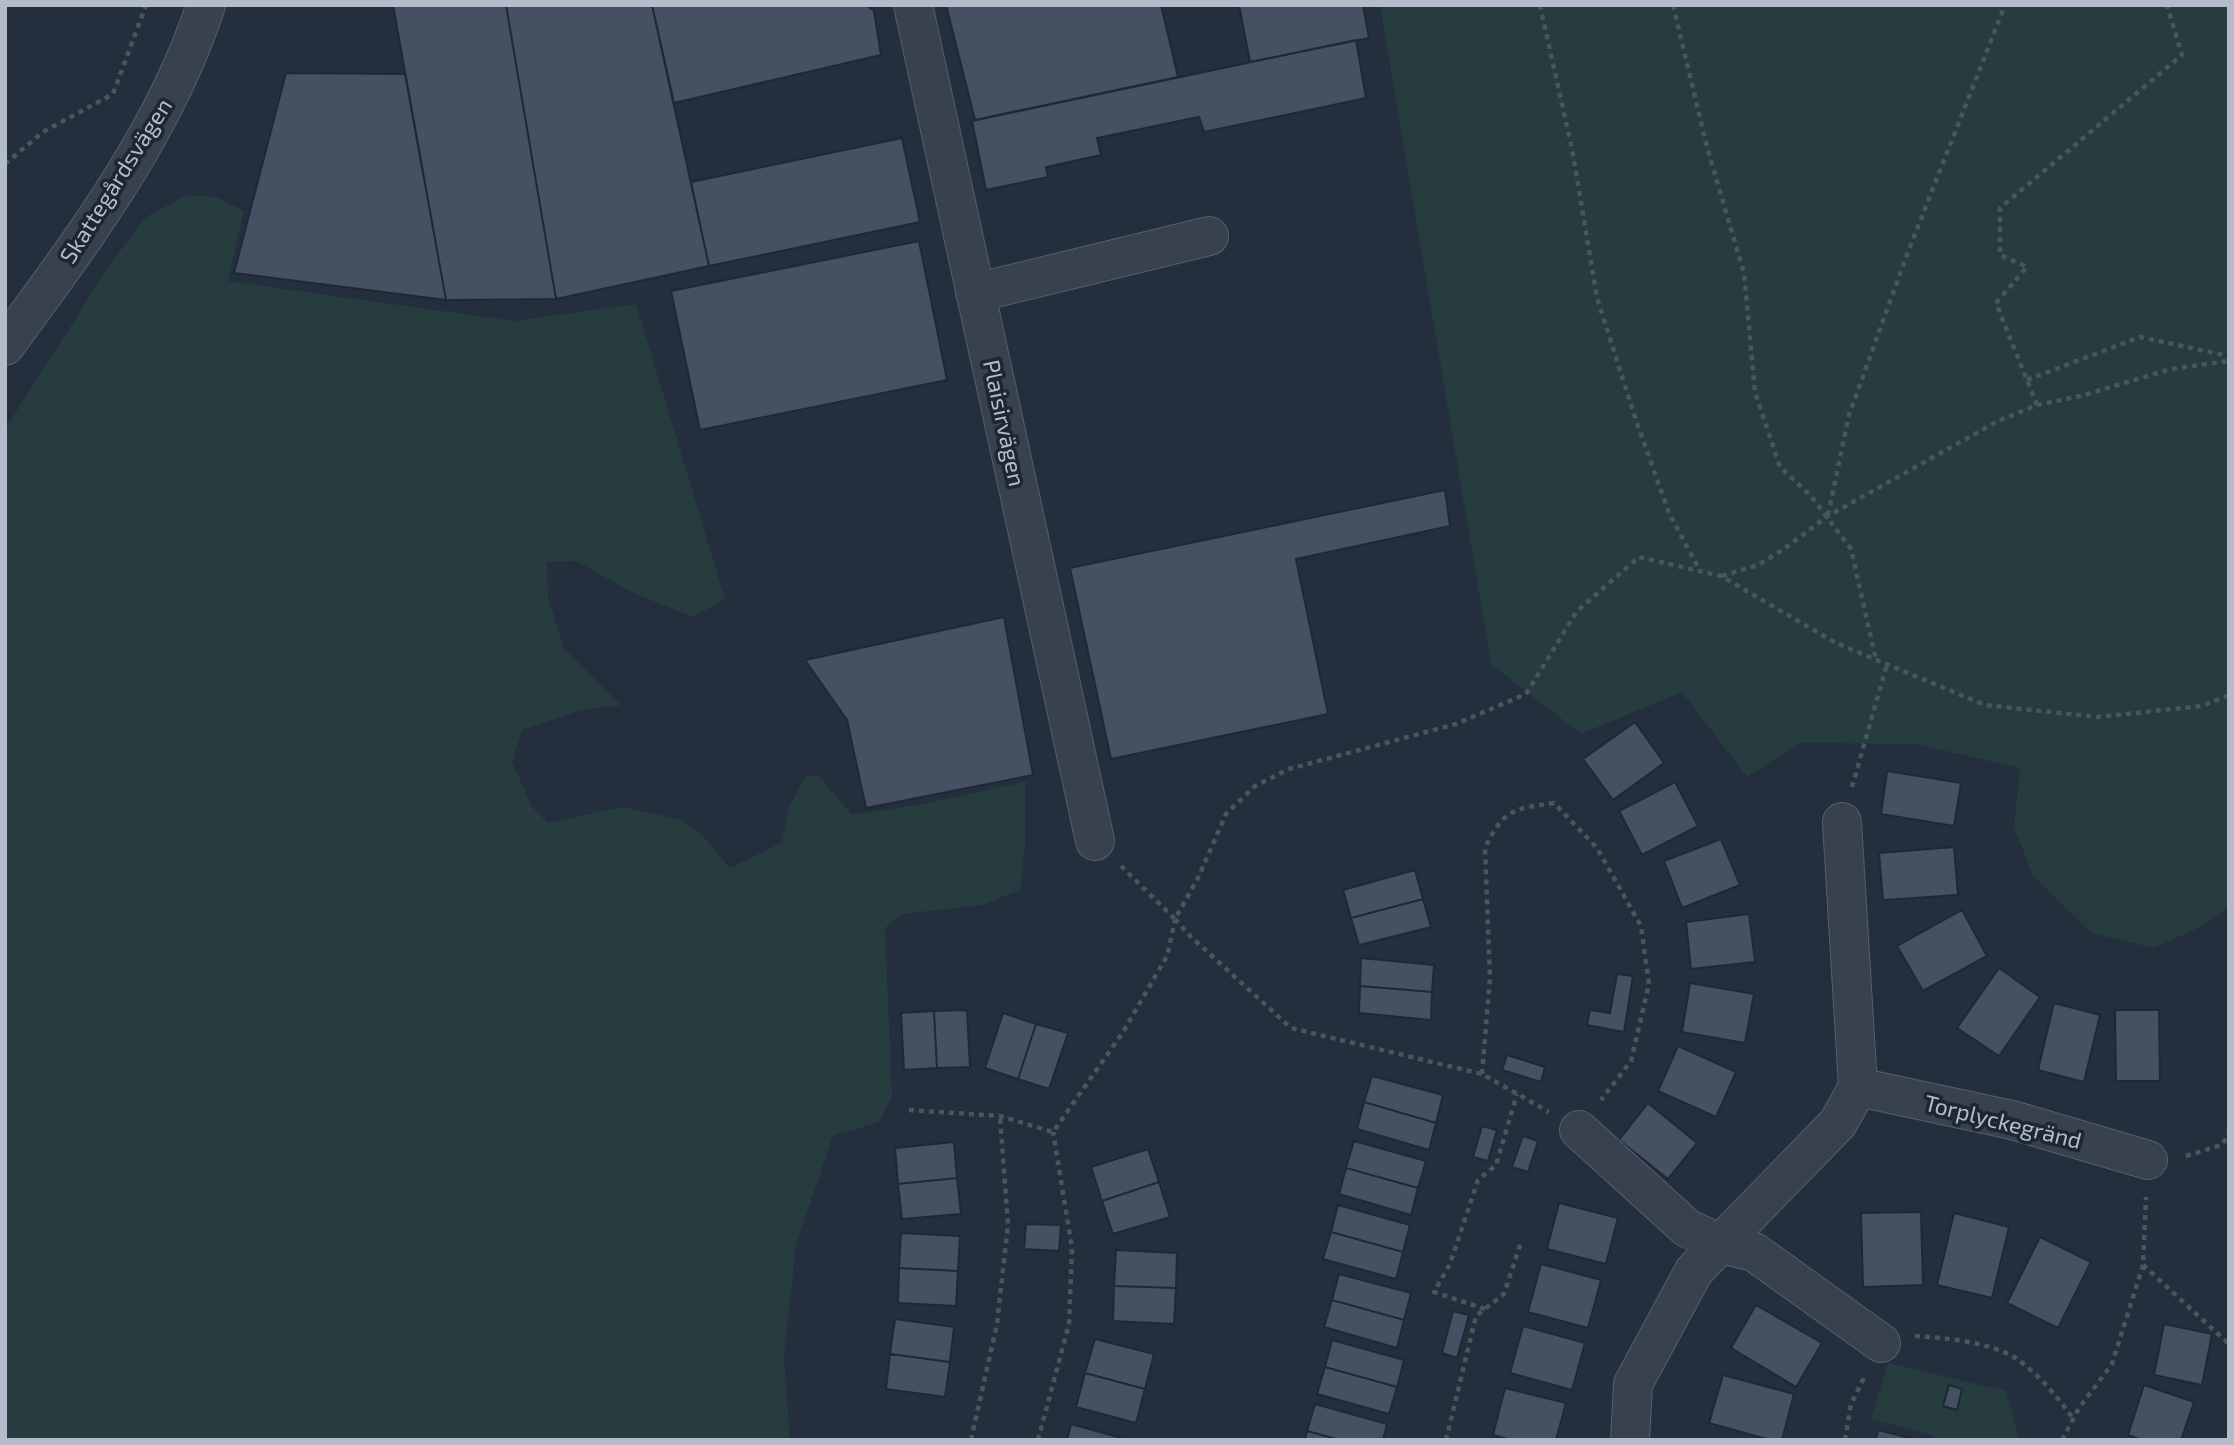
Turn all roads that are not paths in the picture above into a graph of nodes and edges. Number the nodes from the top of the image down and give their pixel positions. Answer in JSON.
{"nodes":[{"id":1,"x":206,"y":5,"type":"edge"},
{"id":2,"x":913,"y":5,"type":"edge"},
{"id":3,"x":1209,"y":236,"type":"dead end"},
{"id":4,"x":975,"y":293,"type":"junction"},
{"id":5,"x":5,"y":346,"type":"edge"},
{"id":6,"x":1842,"y":822,"type":"road end"},
{"id":7,"x":1094,"y":841,"type":"road end"},
{"id":8,"x":1858,"y":1087,"type":"junction"},
{"id":9,"x":1579,"y":1130,"type":"road end"},
{"id":10,"x":2148,"y":1160,"type":"road end"},
{"id":11,"x":1721,"y":1244,"type":"junction"},
{"id":12,"x":1881,"y":1343,"type":"road end"},
{"id":13,"x":1630,"y":1440,"type":"edge"}],
"edges":[{"from":1,"to":5,"type":"street","name":"Skattegårdsvägen"},
{"from":2,"to":4,"type":"street","name":"Plaisirvägen"},
{"from":3,"to":4,"type":"street"},
{"from":4,"to":7,"type":"street","name":"Plaisirvägen"},
{"from":6,"to":8,"type":"street"},
{"from":8,"to":10,"type":"street","name":"Torplyckegränd"},
{"from":8,"to":11,"type":"street"},
{"from":9,"to":11,"type":"street"},
{"from":11,"to":12,"type":"street"},
{"from":11,"to":13,"type":"street"}]}
